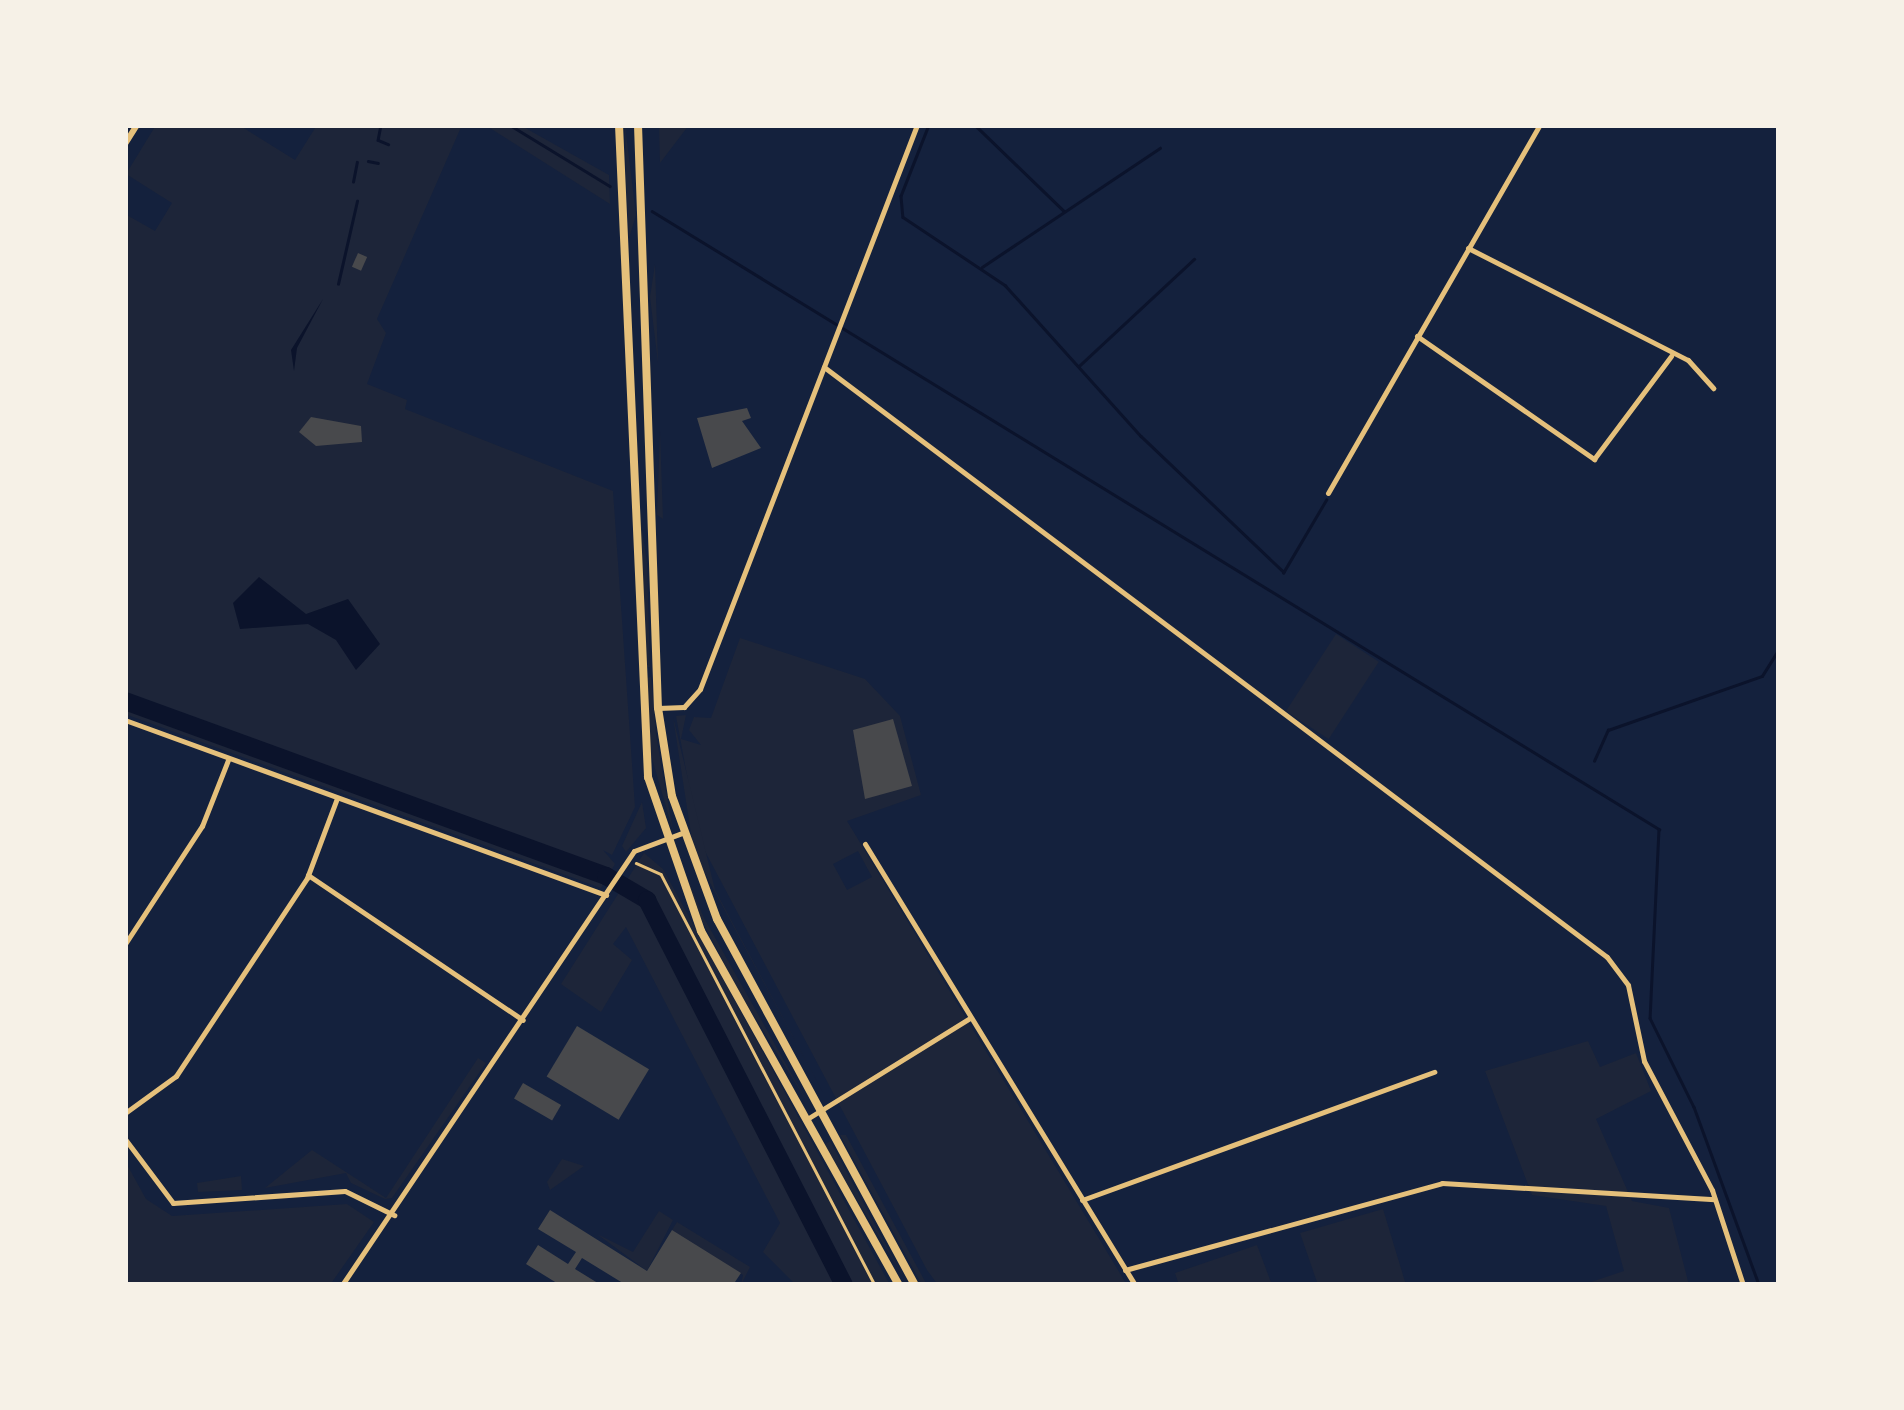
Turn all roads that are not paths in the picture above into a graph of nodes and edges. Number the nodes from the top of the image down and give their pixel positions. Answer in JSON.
{"nodes":[{"id":1,"x":137,"y":125,"type":"edge"},
{"id":2,"x":619,"y":125,"type":"edge"},
{"id":3,"x":638,"y":125,"type":"edge"},
{"id":4,"x":917,"y":125,"type":"edge"},
{"id":5,"x":1540,"y":125,"type":"edge"},
{"id":6,"x":125,"y":144,"type":"edge"},
{"id":7,"x":1468,"y":248,"type":"junction"},
{"id":8,"x":1417,"y":336,"type":"junction"},
{"id":9,"x":1670,"y":356,"type":"junction"},
{"id":10,"x":824,"y":367,"type":"junction"},
{"id":11,"x":1713,"y":388,"type":"dead end"},
{"id":12,"x":1328,"y":493,"type":"dead end"},
{"id":13,"x":658,"y":708,"type":"junction"},
{"id":14,"x":125,"y":720,"type":"edge"},
{"id":15,"x":229,"y":759,"type":"junction"},
{"id":16,"x":336,"y":798,"type":"junction"},
{"id":17,"x":682,"y":833,"type":"junction"},
{"id":18,"x":664,"y":838,"type":"junction"},
{"id":19,"x":865,"y":844,"type":"dead end"},
{"id":20,"x":308,"y":875,"type":"junction"},
{"id":21,"x":607,"y":893,"type":"junction"},
{"id":22,"x":125,"y":944,"type":"edge"},
{"id":23,"x":970,"y":1018,"type":"junction"},
{"id":24,"x":524,"y":1020,"type":"junction"},
{"id":25,"x":1434,"y":1072,"type":"dead end"},
{"id":26,"x":125,"y":1112,"type":"edge"},
{"id":27,"x":822,"y":1112,"type":"junction"},
{"id":28,"x":805,"y":1121,"type":"junction"},
{"id":29,"x":125,"y":1139,"type":"edge"},
{"id":30,"x":1715,"y":1199,"type":"junction"},
{"id":31,"x":1082,"y":1200,"type":"junction"},
{"id":32,"x":394,"y":1215,"type":"junction"},
{"id":33,"x":1126,"y":1270,"type":"junction"},
{"id":34,"x":342,"y":1285,"type":"edge"},
{"id":35,"x":899,"y":1285,"type":"edge"},
{"id":36,"x":914,"y":1285,"type":"edge"},
{"id":37,"x":1135,"y":1285,"type":"edge"},
{"id":38,"x":1743,"y":1285,"type":"edge"}],
"edges":[{"from":1,"to":6,"type":"street"},
{"from":2,"to":18,"type":"main road"},
{"from":3,"to":13,"type":"main road"},
{"from":4,"to":10,"type":"street"},
{"from":5,"to":7,"type":"street"},
{"from":7,"to":8,"type":"street"},
{"from":7,"to":9,"type":"street"},
{"from":8,"to":9,"type":"street"},
{"from":8,"to":12,"type":"street"},
{"from":9,"to":11,"type":"street"},
{"from":10,"to":13,"type":"street"},
{"from":10,"to":30,"type":"street"},
{"from":13,"to":17,"type":"main road"},
{"from":14,"to":15,"type":"street"},
{"from":15,"to":16,"type":"street"},
{"from":15,"to":22,"type":"street"},
{"from":16,"to":20,"type":"street"},
{"from":16,"to":21,"type":"street"},
{"from":17,"to":18,"type":"street"},
{"from":17,"to":27,"type":"main road"},
{"from":18,"to":21,"type":"street"},
{"from":18,"to":28,"type":"main road"},
{"from":19,"to":23,"type":"street"},
{"from":20,"to":24,"type":"street"},
{"from":20,"to":26,"type":"street"},
{"from":21,"to":24,"type":"street"},
{"from":23,"to":27,"type":"street"},
{"from":23,"to":31,"type":"street"},
{"from":24,"to":32,"type":"street"},
{"from":25,"to":31,"type":"street"},
{"from":27,"to":28,"type":"street"},
{"from":27,"to":36,"type":"main road"},
{"from":28,"to":35,"type":"main road"},
{"from":29,"to":32,"type":"street"},
{"from":30,"to":33,"type":"street"},
{"from":30,"to":38,"type":"street"},
{"from":31,"to":33,"type":"street"},
{"from":32,"to":34,"type":"street"},
{"from":33,"to":37,"type":"street"}]}
